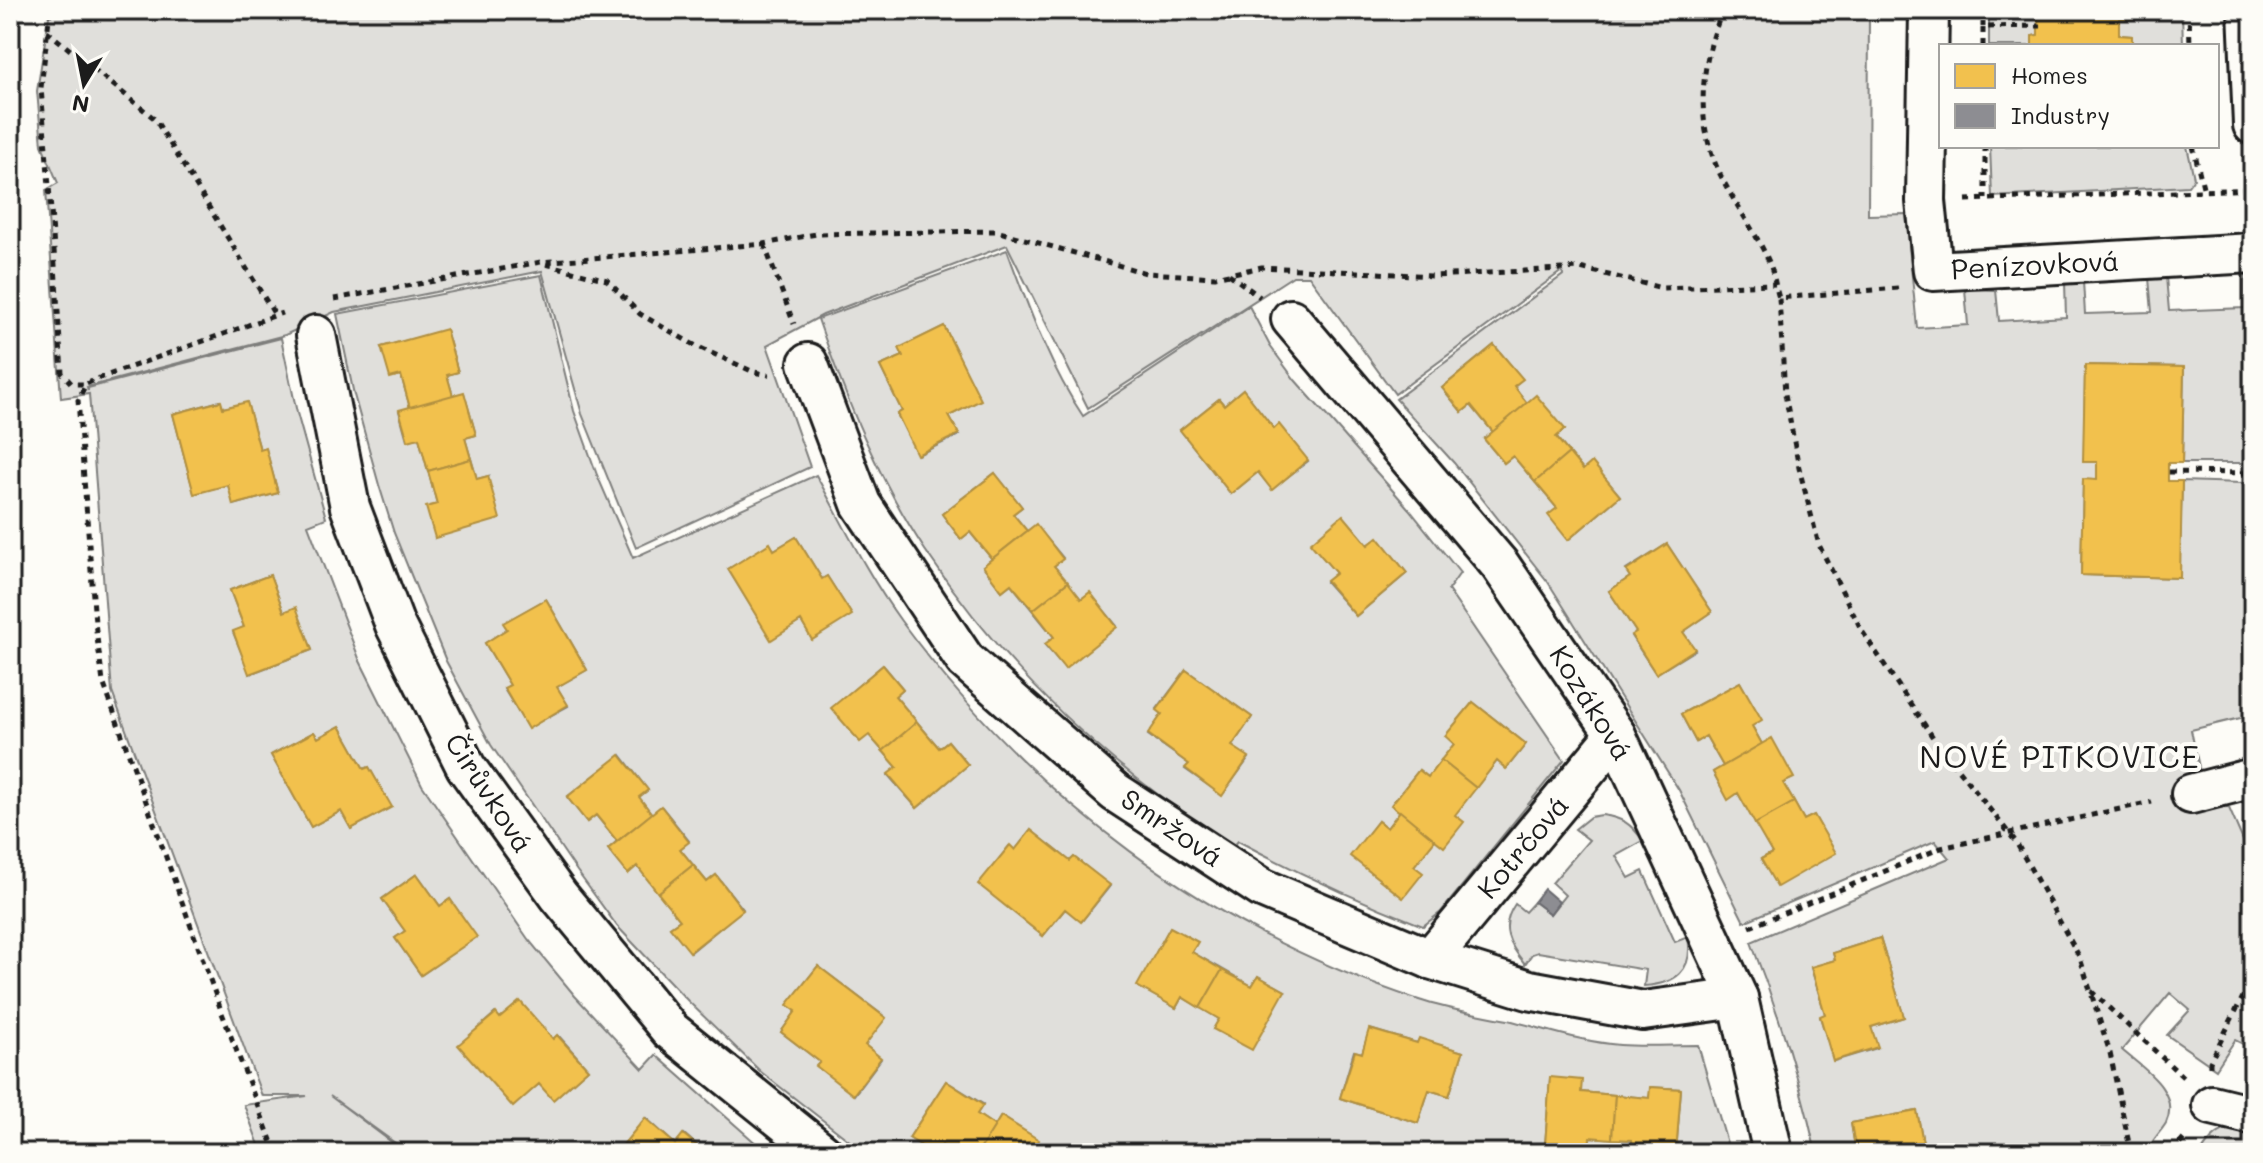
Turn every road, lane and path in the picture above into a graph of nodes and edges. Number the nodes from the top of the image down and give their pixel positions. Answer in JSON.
{"nodes":[{"id":1,"x":50,"y":10,"type":"edge"},
{"id":2,"x":1723,"y":10,"type":"edge"},
{"id":3,"x":1929,"y":10,"type":"edge"},
{"id":4,"x":1983,"y":10,"type":"edge"},
{"id":5,"x":2189,"y":10,"type":"edge"},
{"id":6,"x":2248,"y":10,"type":"edge"},
{"id":7,"x":2041,"y":26,"type":"dead end"},
{"id":8,"x":1983,"y":27,"type":"junction"},
{"id":9,"x":47,"y":31,"type":"junction"},
{"id":10,"x":1983,"y":44,"type":"edge"},
{"id":11,"x":2190,"y":44,"type":"edge"},
{"id":12,"x":2253,"y":125,"type":"edge"},
{"id":13,"x":1985,"y":148,"type":"edge"},
{"id":14,"x":2193,"y":148,"type":"edge"},
{"id":15,"x":2253,"y":189,"type":"edge"},
{"id":16,"x":2204,"y":191,"type":"junction"},
{"id":17,"x":1985,"y":199,"type":"junction"},
{"id":18,"x":1926,"y":201,"type":"junction"},
{"id":19,"x":764,"y":244,"type":"junction"},
{"id":20,"x":2253,"y":253,"type":"edge"},
{"id":21,"x":541,"y":262,"type":"junction"},
{"id":22,"x":1933,"y":271,"type":"junction"},
{"id":23,"x":1775,"y":284,"type":"junction"},
{"id":24,"x":1779,"y":298,"type":"junction"},
{"id":25,"x":285,"y":312,"type":"dead end"},
{"id":26,"x":275,"y":315,"type":"junction"},
{"id":27,"x":319,"y":318,"type":"joint"},
{"id":28,"x":1291,"y":319,"type":"dead end"},
{"id":29,"x":812,"y":373,"type":"junction"},
{"id":30,"x":86,"y":384,"type":"junction"},
{"id":31,"x":2169,"y":472,"type":"dead end"},
{"id":32,"x":2253,"y":473,"type":"edge"},
{"id":33,"x":1616,"y":735,"type":"junction"},
{"id":34,"x":2253,"y":778,"type":"edge"},
{"id":35,"x":2191,"y":794,"type":"joint"},
{"id":36,"x":2009,"y":832,"type":"junction"},
{"id":37,"x":1712,"y":943,"type":"junction"},
{"id":38,"x":1430,"y":959,"type":"junction"},
{"id":39,"x":2090,"y":990,"type":"junction"},
{"id":40,"x":1738,"y":998,"type":"junction"},
{"id":41,"x":2212,"y":1105,"type":"joint"},
{"id":42,"x":2253,"y":1115,"type":"edge"},
{"id":43,"x":276,"y":1153,"type":"edge"},
{"id":44,"x":823,"y":1153,"type":"edge"},
{"id":45,"x":1773,"y":1153,"type":"edge"},
{"id":46,"x":2131,"y":1153,"type":"edge"}],
"edges":[{"from":1,"to":9,"type":"path"},
{"from":2,"to":23,"type":"path"},
{"from":3,"to":18,"type":"street","name":"Penízovková"},
{"from":4,"to":8,"type":"path"},
{"from":5,"to":11,"type":"path"},
{"from":6,"to":12,"type":"street"},
{"from":7,"to":8,"type":"path"},
{"from":8,"to":10,"type":"path"},
{"from":9,"to":26,"type":"path"},
{"from":9,"to":30,"type":"path"},
{"from":13,"to":17,"type":"path"},
{"from":14,"to":16,"type":"path"},
{"from":15,"to":16,"type":"path"},
{"from":16,"to":17,"type":"path"},
{"from":17,"to":18,"type":"path"},
{"from":18,"to":22,"type":"street","name":"Penízovková"},
{"from":19,"to":21,"type":"path"},
{"from":19,"to":23,"type":"path"},
{"from":19,"to":29,"type":"path"},
{"from":20,"to":22,"type":"street","name":"Penízovková"},
{"from":21,"to":27,"type":"path"},
{"from":21,"to":29,"type":"path"},
{"from":22,"to":24,"type":"path"},
{"from":23,"to":24,"type":"path"},
{"from":24,"to":36,"type":"path"},
{"from":25,"to":26,"type":"path"},
{"from":26,"to":30,"type":"path"},
{"from":27,"to":44,"type":"street","name":"Čirůvková"},
{"from":28,"to":33,"type":"street","name":"Kozáková"},
{"from":29,"to":38,"type":"street","name":"Smržová"},
{"from":30,"to":43,"type":"path"},
{"from":31,"to":32,"type":"path"},
{"from":33,"to":37,"type":"street","name":"Kozáková"},
{"from":33,"to":38,"type":"street","name":"Kotrčová"},
{"from":34,"to":35,"type":"street"},
{"from":35,"to":36,"type":"path"},
{"from":36,"to":37,"type":"path"},
{"from":36,"to":39,"type":"path"},
{"from":37,"to":40,"type":"street","name":"Kozáková"},
{"from":38,"to":40,"type":"street","name":"Smržová"},
{"from":39,"to":41,"type":"path"},
{"from":39,"to":46,"type":"path"},
{"from":40,"to":45,"type":"street","name":"Kozáková"},
{"from":41,"to":42,"type":"street"}]}
